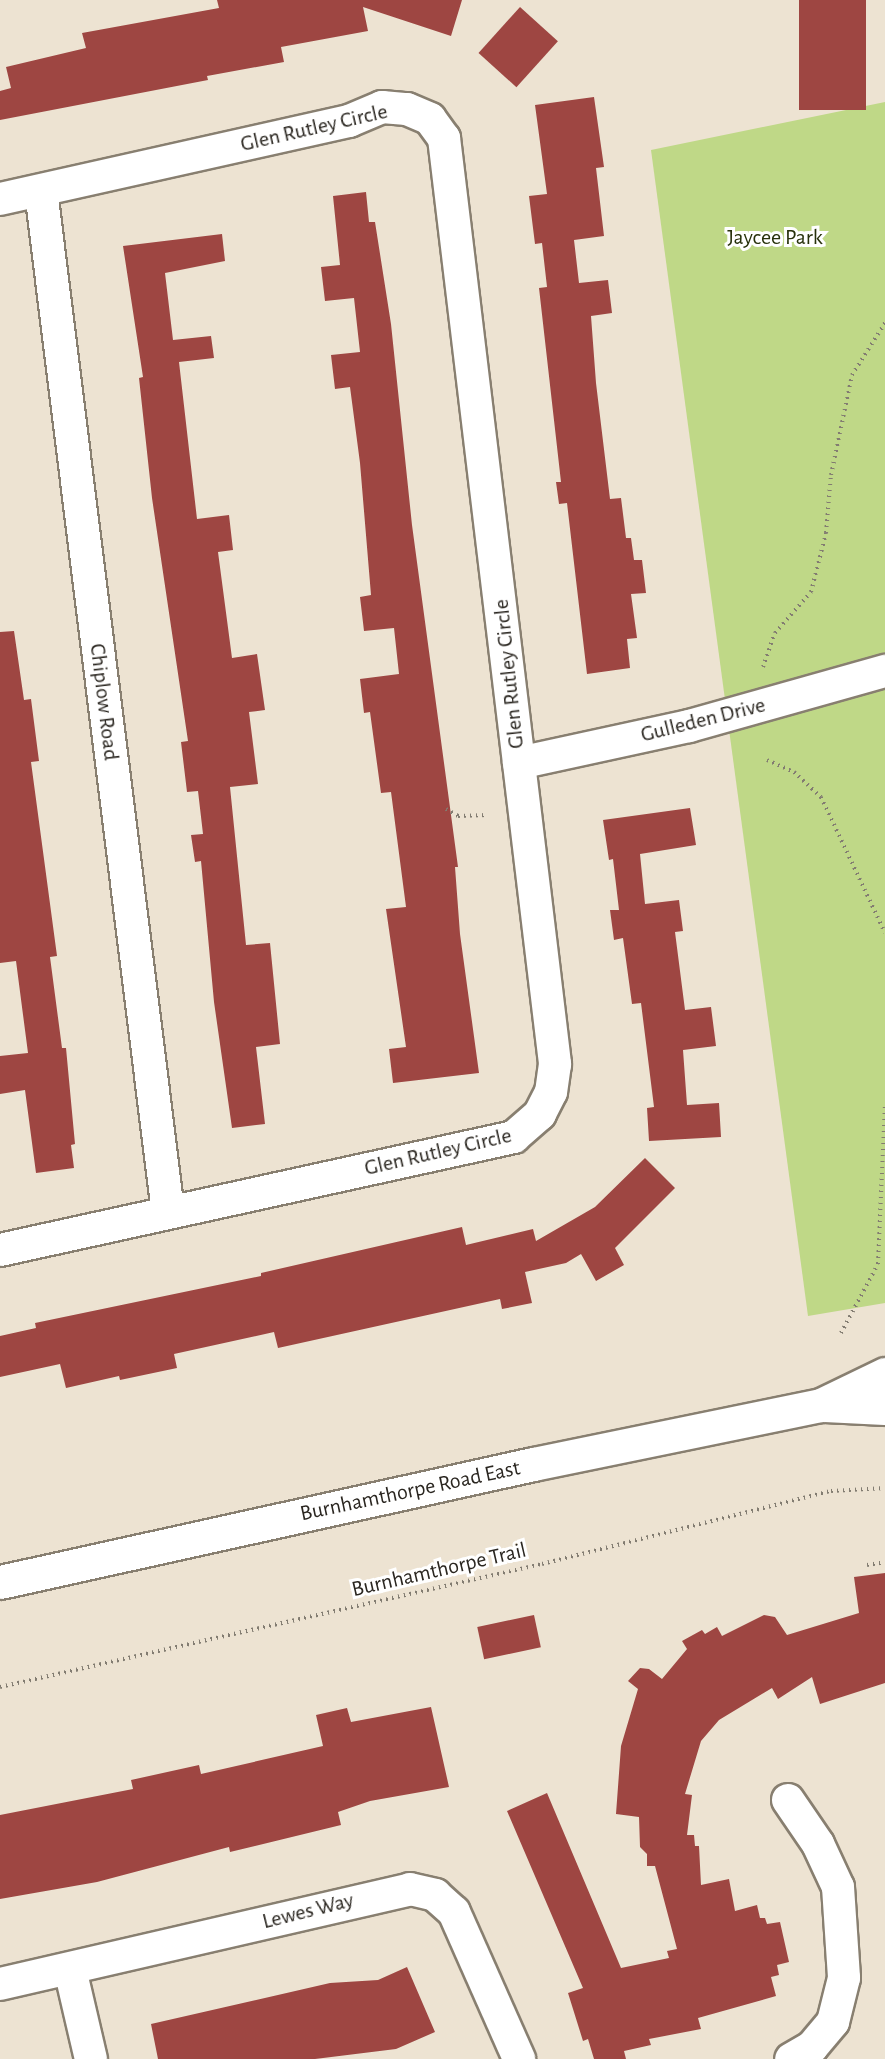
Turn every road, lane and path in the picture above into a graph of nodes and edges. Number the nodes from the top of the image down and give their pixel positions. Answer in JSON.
{"nodes":[{"id":1,"x":40,"y":190,"type":"junction"},
{"id":2,"x":0,"y":199,"type":"edge"},
{"id":3,"x":885,"y":323,"type":"edge"},
{"id":4,"x":763,"y":667,"type":"dead end"},
{"id":5,"x":885,"y":671,"type":"edge"},
{"id":6,"x":767,"y":760,"type":"dead end"},
{"id":7,"x":519,"y":763,"type":"junction"},
{"id":8,"x":446,"y":809,"type":"dead end"},
{"id":9,"x":487,"y":815,"type":"dead end"},
{"id":10,"x":885,"y":933,"type":"edge"},
{"id":11,"x":885,"y":1106,"type":"edge"},
{"id":12,"x":168,"y":1212,"type":"junction"},
{"id":13,"x":0,"y":1250,"type":"edge"},
{"id":14,"x":841,"y":1333,"type":"dead end"},
{"id":15,"x":885,"y":1374,"type":"edge"},
{"id":16,"x":821,"y":1405,"type":"junction"},
{"id":17,"x":885,"y":1408,"type":"edge"},
{"id":18,"x":885,"y":1488,"type":"edge"},
{"id":19,"x":885,"y":1562,"type":"edge"},
{"id":20,"x":867,"y":1565,"type":"dead end"},
{"id":21,"x":0,"y":1582,"type":"edge"},
{"id":22,"x":0,"y":1687,"type":"edge"},
{"id":23,"x":788,"y":1800,"type":"dead end"},
{"id":24,"x":70,"y":1969,"type":"junction"},
{"id":25,"x":0,"y":1984,"type":"edge"},
{"id":26,"x":91,"y":2059,"type":"edge"},
{"id":27,"x":519,"y":2059,"type":"edge"},
{"id":28,"x":791,"y":2059,"type":"edge"}],
"edges":[{"from":1,"to":2,"type":"street","name":"Glen Rutley Circle"},
{"from":1,"to":7,"type":"street","name":"Glen Rutley Circle"},
{"from":1,"to":12,"type":"street","name":"Chiplow Road"},
{"from":3,"to":4,"type":"path"},
{"from":5,"to":7,"type":"street","name":"Gulleden Drive"},
{"from":6,"to":10,"type":"path"},
{"from":7,"to":12,"type":"street","name":"Glen Rutley Circle"},
{"from":8,"to":9,"type":"path"},
{"from":11,"to":14,"type":"path"},
{"from":12,"to":13,"type":"street","name":"Glen Rutley Circle"},
{"from":15,"to":16,"type":"main road","name":"Burnhamthorpe Road East"},
{"from":16,"to":17,"type":"main road","name":"Burnhamthorpe Road East"},
{"from":16,"to":21,"type":"main road","name":"Burnhamthorpe Road East"},
{"from":18,"to":22,"type":"path","name":"Burnhamthorpe Trail"},
{"from":19,"to":20,"type":"path"},
{"from":23,"to":28,"type":"street"},
{"from":24,"to":25,"type":"street","name":"Lewes Way"},
{"from":24,"to":26,"type":"street"},
{"from":24,"to":27,"type":"street","name":"Lewes Way"}]}
